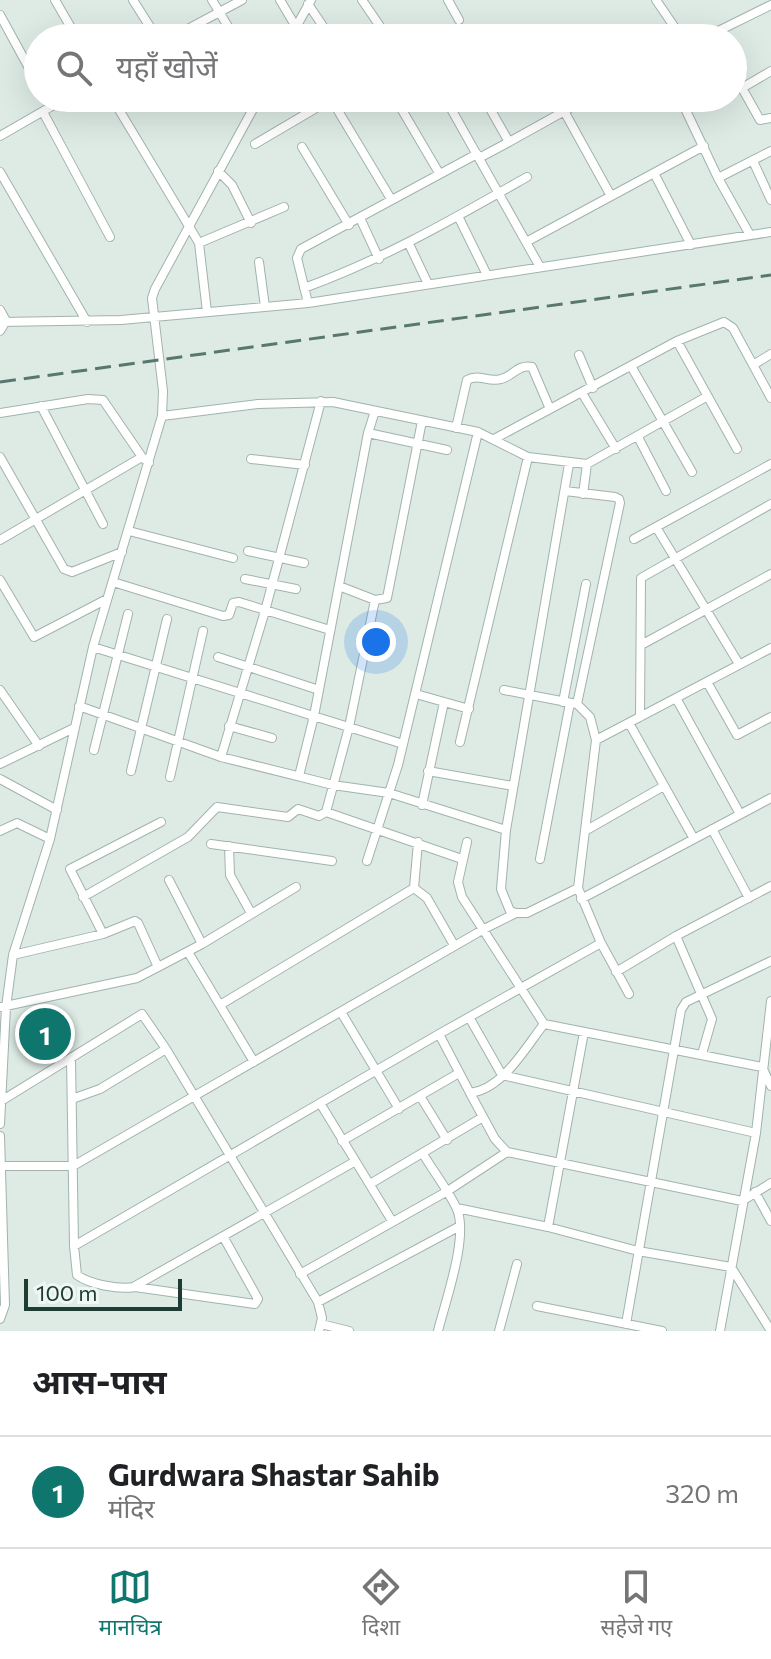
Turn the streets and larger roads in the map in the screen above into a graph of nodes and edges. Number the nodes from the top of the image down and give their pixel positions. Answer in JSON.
{"nodes":[{"id":1,"x":55,"y":0,"type":"edge"},
{"id":2,"x":133,"y":0,"type":"edge"},
{"id":3,"x":212,"y":0,"type":"edge"},
{"id":4,"x":242,"y":0,"type":"edge"},
{"id":5,"x":280,"y":0,"type":"edge"},
{"id":6,"x":362,"y":0,"type":"edge"},
{"id":7,"x":448,"y":0,"type":"edge"},
{"id":8,"x":656,"y":0,"type":"edge"},
{"id":9,"x":310,"y":2,"type":"edge"},
{"id":10,"x":771,"y":5,"type":"edge"},
{"id":11,"x":219,"y":12,"type":"junction"},
{"id":12,"x":0,"y":15,"type":"edge"},
{"id":13,"x":459,"y":20,"type":"dead end"},
{"id":14,"x":69,"y":24,"type":"edge"},
{"id":15,"x":148,"y":24,"type":"edge"},
{"id":16,"x":197,"y":24,"type":"edge"},
{"id":17,"x":226,"y":24,"type":"edge"},
{"id":18,"x":294,"y":24,"type":"edge"},
{"id":19,"x":298,"y":24,"type":"edge"},
{"id":20,"x":323,"y":24,"type":"edge"},
{"id":21,"x":378,"y":24,"type":"edge"},
{"id":22,"x":672,"y":24,"type":"edge"},
{"id":23,"x":735,"y":24,"type":"edge"},
{"id":24,"x":24,"y":59,"type":"edge"},
{"id":25,"x":771,"y":71,"type":"edge"},
{"id":26,"x":747,"y":85,"type":"edge"},
{"id":27,"x":747,"y":97,"type":"edge"},
{"id":28,"x":43,"y":112,"type":"joint"},
{"id":29,"x":120,"y":112,"type":"edge"},
{"id":30,"x":251,"y":112,"type":"edge"},
{"id":31,"x":309,"y":112,"type":"edge"},
{"id":32,"x":339,"y":112,"type":"edge"},
{"id":33,"x":403,"y":112,"type":"edge"},
{"id":34,"x":453,"y":112,"type":"edge"},
{"id":35,"x":492,"y":112,"type":"edge"},
{"id":36,"x":562,"y":112,"type":"edge"},
{"id":37,"x":565,"y":112,"type":"edge"},
{"id":38,"x":687,"y":112,"type":"edge"},
{"id":39,"x":771,"y":118,"type":"edge"},
{"id":40,"x":0,"y":136,"type":"edge"},
{"id":41,"x":509,"y":142,"type":"junction"},
{"id":42,"x":255,"y":144,"type":"dead end"},
{"id":43,"x":704,"y":146,"type":"junction"},
{"id":44,"x":302,"y":147,"type":"dead end"},
{"id":45,"x":771,"y":151,"type":"edge"},
{"id":46,"x":478,"y":156,"type":"junction"},
{"id":47,"x":753,"y":161,"type":"junction"},
{"id":48,"x":218,"y":171,"type":"junction"},
{"id":49,"x":0,"y":172,"type":"edge"},
{"id":50,"x":439,"y":173,"type":"junction"},
{"id":51,"x":654,"y":173,"type":"junction"},
{"id":52,"x":527,"y":177,"type":"dead end"},
{"id":53,"x":718,"y":178,"type":"junction"},
{"id":54,"x":499,"y":193,"type":"junction"},
{"id":55,"x":611,"y":196,"type":"junction"},
{"id":56,"x":391,"y":199,"type":"junction"},
{"id":57,"x":771,"y":200,"type":"edge"},
{"id":58,"x":284,"y":207,"type":"dead end"},
{"id":59,"x":458,"y":216,"type":"junction"},
{"id":60,"x":360,"y":218,"type":"junction"},
{"id":61,"x":251,"y":223,"type":"junction"},
{"id":62,"x":349,"y":225,"type":"junction"},
{"id":63,"x":188,"y":226,"type":"junction"},
{"id":64,"x":771,"y":232,"type":"edge"},
{"id":65,"x":750,"y":235,"type":"junction"},
{"id":66,"x":110,"y":237,"type":"dead end"},
{"id":67,"x":526,"y":242,"type":"junction"},
{"id":68,"x":199,"y":243,"type":"junction"},
{"id":69,"x":409,"y":244,"type":"junction"},
{"id":70,"x":691,"y":245,"type":"junction"},
{"id":71,"x":379,"y":259,"type":"junction"},
{"id":72,"x":259,"y":262,"type":"dead end"},
{"id":73,"x":540,"y":267,"type":"junction"},
{"id":74,"x":487,"y":275,"type":"junction"},
{"id":75,"x":428,"y":284,"type":"junction"},
{"id":76,"x":304,"y":288,"type":"junction"},
{"id":77,"x":308,"y":303,"type":"junction"},
{"id":78,"x":265,"y":307,"type":"junction"},
{"id":79,"x":0,"y":310,"type":"edge"},
{"id":80,"x":207,"y":312,"type":"junction"},
{"id":81,"x":155,"y":318,"type":"junction"},
{"id":82,"x":3,"y":322,"type":"edge"},
{"id":83,"x":87,"y":322,"type":"junction"},
{"id":84,"x":0,"y":331,"type":"edge"},
{"id":85,"x":677,"y":341,"type":"junction"},
{"id":86,"x":771,"y":354,"type":"edge"},
{"id":87,"x":579,"y":355,"type":"dead end"},
{"id":88,"x":753,"y":365,"type":"junction"},
{"id":89,"x":631,"y":366,"type":"junction"},
{"id":90,"x":593,"y":388,"type":"junction"},
{"id":91,"x":582,"y":393,"type":"junction"},
{"id":92,"x":771,"y":396,"type":"edge"},
{"id":93,"x":706,"y":397,"type":"junction"},
{"id":94,"x":321,"y":401,"type":"junction"},
{"id":95,"x":41,"y":406,"type":"junction"},
{"id":96,"x":550,"y":409,"type":"junction"},
{"id":97,"x":375,"y":411,"type":"junction"},
{"id":98,"x":0,"y":413,"type":"edge"},
{"id":99,"x":162,"y":416,"type":"junction"},
{"id":100,"x":422,"y":421,"type":"junction"},
{"id":101,"x":664,"y":422,"type":"junction"},
{"id":102,"x":456,"y":428,"type":"junction"},
{"id":103,"x":478,"y":432,"type":"junction"},
{"id":104,"x":368,"y":433,"type":"junction"},
{"id":105,"x":638,"y":437,"type":"junction"},
{"id":106,"x":494,"y":439,"type":"junction"},
{"id":107,"x":417,"y":445,"type":"junction"},
{"id":108,"x":616,"y":449,"type":"junction"},
{"id":109,"x":737,"y":449,"type":"dead end"},
{"id":110,"x":447,"y":450,"type":"dead end"},
{"id":111,"x":0,"y":457,"type":"edge"},
{"id":112,"x":528,"y":457,"type":"junction"},
{"id":113,"x":251,"y":459,"type":"dead end"},
{"id":114,"x":146,"y":460,"type":"junction"},
{"id":115,"x":569,"y":464,"type":"junction"},
{"id":116,"x":587,"y":464,"type":"junction"},
{"id":117,"x":771,"y":464,"type":"edge"},
{"id":118,"x":305,"y":465,"type":"junction"},
{"id":119,"x":692,"y":472,"type":"dead end"},
{"id":120,"x":85,"y":490,"type":"junction"},
{"id":121,"x":565,"y":491,"type":"junction"},
{"id":122,"x":666,"y":491,"type":"dead end"},
{"id":123,"x":583,"y":494,"type":"junction"},
{"id":124,"x":771,"y":504,"type":"edge"},
{"id":125,"x":36,"y":519,"type":"junction"},
{"id":126,"x":103,"y":524,"type":"dead end"},
{"id":127,"x":656,"y":527,"type":"junction"},
{"id":128,"x":129,"y":531,"type":"junction"},
{"id":129,"x":634,"y":539,"type":"dead end"},
{"id":130,"x":0,"y":540,"type":"edge"},
{"id":131,"x":248,"y":551,"type":"dead end"},
{"id":132,"x":122,"y":552,"type":"junction"},
{"id":133,"x":279,"y":556,"type":"junction"},
{"id":134,"x":233,"y":558,"type":"dead end"},
{"id":135,"x":675,"y":558,"type":"junction"},
{"id":136,"x":304,"y":563,"type":"dead end"},
{"id":137,"x":771,"y":574,"type":"edge"},
{"id":138,"x":245,"y":579,"type":"dead end"},
{"id":139,"x":0,"y":580,"type":"edge"},
{"id":140,"x":113,"y":582,"type":"junction"},
{"id":141,"x":586,"y":584,"type":"dead end"},
{"id":142,"x":271,"y":585,"type":"junction"},
{"id":143,"x":339,"y":586,"type":"junction"},
{"id":144,"x":296,"y":589,"type":"dead end"},
{"id":145,"x":108,"y":599,"type":"junction"},
{"id":146,"x":375,"y":600,"type":"junction"},
{"id":147,"x":706,"y":610,"type":"junction"},
{"id":148,"x":265,"y":611,"type":"junction"},
{"id":149,"x":128,"y":614,"type":"dead end"},
{"id":150,"x":167,"y":619,"type":"dead end"},
{"id":151,"x":330,"y":630,"type":"junction"},
{"id":152,"x":203,"y":631,"type":"dead end"},
{"id":153,"x":641,"y":645,"type":"junction"},
{"id":154,"x":93,"y":647,"type":"junction"},
{"id":155,"x":771,"y":648,"type":"edge"},
{"id":156,"x":118,"y":654,"type":"junction"},
{"id":157,"x":218,"y":657,"type":"dead end"},
{"id":158,"x":739,"y":664,"type":"junction"},
{"id":159,"x":248,"y":665,"type":"junction"},
{"id":160,"x":156,"y":666,"type":"junction"},
{"id":161,"x":192,"y":678,"type":"junction"},
{"id":162,"x":707,"y":682,"type":"junction"},
{"id":163,"x":0,"y":690,"type":"edge"},
{"id":164,"x":319,"y":690,"type":"junction"},
{"id":165,"x":504,"y":690,"type":"dead end"},
{"id":166,"x":239,"y":693,"type":"junction"},
{"id":167,"x":416,"y":694,"type":"junction"},
{"id":168,"x":527,"y":695,"type":"junction"},
{"id":169,"x":676,"y":698,"type":"junction"},
{"id":170,"x":444,"y":702,"type":"junction"},
{"id":171,"x":570,"y":703,"type":"junction"},
{"id":172,"x":79,"y":706,"type":"junction"},
{"id":173,"x":469,"y":709,"type":"junction"},
{"id":174,"x":102,"y":714,"type":"junction"},
{"id":175,"x":314,"y":716,"type":"junction"},
{"id":176,"x":640,"y":717,"type":"junction"},
{"id":177,"x":771,"y":717,"type":"edge"},
{"id":178,"x":629,"y":723,"type":"junction"},
{"id":179,"x":229,"y":726,"type":"junction"},
{"id":180,"x":349,"y":727,"type":"junction"},
{"id":181,"x":74,"y":728,"type":"junction"},
{"id":182,"x":141,"y":728,"type":"junction"},
{"id":183,"x":272,"y":738,"type":"dead end"},
{"id":184,"x":596,"y":740,"type":"junction"},
{"id":185,"x":177,"y":741,"type":"junction"},
{"id":186,"x":460,"y":742,"type":"dead end"},
{"id":187,"x":403,"y":744,"type":"junction"},
{"id":188,"x":39,"y":746,"type":"junction"},
{"id":189,"x":94,"y":750,"type":"dead end"},
{"id":190,"x":221,"y":757,"type":"junction"},
{"id":191,"x":0,"y":764,"type":"edge"},
{"id":192,"x":131,"y":771,"type":"dead end"},
{"id":193,"x":428,"y":771,"type":"junction"},
{"id":194,"x":299,"y":776,"type":"junction"},
{"id":195,"x":170,"y":777,"type":"dead end"},
{"id":196,"x":0,"y":779,"type":"edge"},
{"id":197,"x":333,"y":785,"type":"junction"},
{"id":198,"x":513,"y":786,"type":"junction"},
{"id":199,"x":664,"y":786,"type":"junction"},
{"id":200,"x":389,"y":793,"type":"junction"},
{"id":201,"x":771,"y":798,"type":"edge"},
{"id":202,"x":422,"y":805,"type":"junction"},
{"id":203,"x":57,"y":810,"type":"junction"},
{"id":204,"x":326,"y":812,"type":"junction"},
{"id":205,"x":740,"y":814,"type":"junction"},
{"id":206,"x":161,"y":822,"type":"dead end"},
{"id":207,"x":712,"y":829,"type":"junction"},
{"id":208,"x":377,"y":830,"type":"junction"},
{"id":209,"x":506,"y":830,"type":"junction"},
{"id":210,"x":0,"y":831,"type":"edge"},
{"id":211,"x":585,"y":831,"type":"junction"},
{"id":212,"x":50,"y":839,"type":"junction"},
{"id":213,"x":694,"y":839,"type":"junction"},
{"id":214,"x":418,"y":842,"type":"junction"},
{"id":215,"x":467,"y":842,"type":"dead end"},
{"id":216,"x":211,"y":844,"type":"dead end"},
{"id":217,"x":229,"y":846,"type":"junction"},
{"id":218,"x":462,"y":859,"type":"junction"},
{"id":219,"x":540,"y":859,"type":"dead end"},
{"id":220,"x":332,"y":861,"type":"dead end"},
{"id":221,"x":367,"y":861,"type":"dead end"},
{"id":222,"x":169,"y":880,"type":"dead end"},
{"id":223,"x":771,"y":886,"type":"edge"},
{"id":224,"x":296,"y":887,"type":"dead end"},
{"id":225,"x":414,"y":888,"type":"junction"},
{"id":226,"x":578,"y":888,"type":"junction"},
{"id":227,"x":83,"y":897,"type":"junction"},
{"id":228,"x":749,"y":898,"type":"junction"},
{"id":229,"x":581,"y":899,"type":"junction"},
{"id":230,"x":251,"y":913,"type":"junction"},
{"id":231,"x":516,"y":913,"type":"junction"},
{"id":232,"x":484,"y":929,"type":"junction"},
{"id":233,"x":103,"y":934,"type":"junction"},
{"id":234,"x":676,"y":936,"type":"junction"},
{"id":235,"x":601,"y":943,"type":"junction"},
{"id":236,"x":202,"y":944,"type":"junction"},
{"id":237,"x":454,"y":945,"type":"junction"},
{"id":238,"x":188,"y":952,"type":"junction"},
{"id":239,"x":13,"y":955,"type":"junction"},
{"id":240,"x":771,"y":961,"type":"edge"},
{"id":241,"x":158,"y":967,"type":"junction"},
{"id":242,"x":616,"y":972,"type":"junction"},
{"id":243,"x":521,"y":987,"type":"junction"},
{"id":244,"x":629,"y":994,"type":"dead end"},
{"id":245,"x":702,"y":994,"type":"junction"},
{"id":246,"x":771,"y":1001,"type":"edge"},
{"id":247,"x":220,"y":1005,"type":"junction"},
{"id":248,"x":3,"y":1007,"type":"edge"},
{"id":249,"x":341,"y":1012,"type":"junction"},
{"id":250,"x":469,"y":1017,"type":"junction"},
{"id":251,"x":544,"y":1024,"type":"junction"},
{"id":252,"x":584,"y":1032,"type":"junction"},
{"id":253,"x":439,"y":1034,"type":"junction"},
{"id":254,"x":673,"y":1048,"type":"junction"},
{"id":255,"x":166,"y":1049,"type":"junction"},
{"id":256,"x":702,"y":1054,"type":"junction"},
{"id":257,"x":71,"y":1058,"type":"junction"},
{"id":258,"x":254,"y":1062,"type":"junction"},
{"id":259,"x":762,"y":1067,"type":"junction"},
{"id":260,"x":375,"y":1071,"type":"junction"},
{"id":261,"x":459,"y":1073,"type":"junction"},
{"id":262,"x":502,"y":1075,"type":"junction"},
{"id":263,"x":771,"y":1086,"type":"edge"},
{"id":264,"x":572,"y":1092,"type":"junction"},
{"id":265,"x":470,"y":1093,"type":"junction"},
{"id":266,"x":194,"y":1096,"type":"junction"},
{"id":267,"x":420,"y":1096,"type":"junction"},
{"id":268,"x":72,"y":1099,"type":"junction"},
{"id":269,"x":1,"y":1101,"type":"edge"},
{"id":270,"x":320,"y":1103,"type":"junction"},
{"id":271,"x":399,"y":1109,"type":"junction"},
{"id":272,"x":663,"y":1113,"type":"junction"},
{"id":273,"x":483,"y":1117,"type":"junction"},
{"id":274,"x":0,"y":1124,"type":"edge"},
{"id":275,"x":756,"y":1133,"type":"junction"},
{"id":276,"x":0,"y":1136,"type":"edge"},
{"id":277,"x":447,"y":1140,"type":"junction"},
{"id":278,"x":342,"y":1141,"type":"junction"},
{"id":279,"x":507,"y":1152,"type":"junction"},
{"id":280,"x":423,"y":1154,"type":"junction"},
{"id":281,"x":231,"y":1156,"type":"junction"},
{"id":282,"x":354,"y":1162,"type":"junction"},
{"id":283,"x":560,"y":1162,"type":"junction"},
{"id":284,"x":1,"y":1166,"type":"edge"},
{"id":285,"x":73,"y":1166,"type":"junction"},
{"id":286,"x":650,"y":1182,"type":"junction"},
{"id":287,"x":771,"y":1183,"type":"edge"},
{"id":288,"x":370,"y":1184,"type":"junction"},
{"id":289,"x":446,"y":1192,"type":"junction"},
{"id":290,"x":755,"y":1192,"type":"junction"},
{"id":291,"x":742,"y":1201,"type":"junction"},
{"id":292,"x":457,"y":1208,"type":"junction"},
{"id":293,"x":266,"y":1214,"type":"junction"},
{"id":294,"x":392,"y":1221,"type":"junction"},
{"id":295,"x":771,"y":1221,"type":"edge"},
{"id":296,"x":460,"y":1226,"type":"junction"},
{"id":297,"x":548,"y":1227,"type":"junction"},
{"id":298,"x":224,"y":1238,"type":"junction"},
{"id":299,"x":74,"y":1246,"type":"junction"},
{"id":300,"x":638,"y":1251,"type":"junction"},
{"id":301,"x":517,"y":1264,"type":"dead end"},
{"id":302,"x":731,"y":1267,"type":"junction"},
{"id":303,"x":300,"y":1274,"type":"junction"},
{"id":304,"x":135,"y":1287,"type":"junction"},
{"id":305,"x":318,"y":1302,"type":"junction"},
{"id":306,"x":537,"y":1306,"type":"dead end"},
{"id":307,"x":0,"y":1319,"type":"edge"},
{"id":308,"x":626,"y":1324,"type":"junction"},
{"id":309,"x":320,"y":1328,"type":"edge"},
{"id":310,"x":349,"y":1331,"type":"edge"},
{"id":311,"x":438,"y":1331,"type":"edge"},
{"id":312,"x":499,"y":1331,"type":"edge"},
{"id":313,"x":662,"y":1331,"type":"edge"},
{"id":314,"x":720,"y":1331,"type":"edge"},
{"id":315,"x":771,"y":1331,"type":"edge"}],
"edges":[{"from":1,"to":14,"type":"street"},
{"from":2,"to":15,"type":"street"},
{"from":3,"to":11,"type":"street"},
{"from":4,"to":11,"type":"street"},
{"from":5,"to":18,"type":"street"},
{"from":6,"to":21,"type":"street"},
{"from":7,"to":13,"type":"street"},
{"from":8,"to":22,"type":"street"},
{"from":9,"to":19,"type":"street"},
{"from":9,"to":20,"type":"street"},
{"from":10,"to":23,"type":"street"},
{"from":11,"to":16,"type":"street"},
{"from":11,"to":17,"type":"street"},
{"from":12,"to":24,"type":"street"},
{"from":25,"to":26,"type":"street"},
{"from":27,"to":39,"type":"street"},
{"from":28,"to":40,"type":"street"},
{"from":28,"to":66,"type":"street"},
{"from":29,"to":63,"type":"street"},
{"from":30,"to":48,"type":"street"},
{"from":31,"to":42,"type":"street"},
{"from":32,"to":56,"type":"street"},
{"from":33,"to":50,"type":"street"},
{"from":34,"to":46,"type":"street"},
{"from":35,"to":41,"type":"street"},
{"from":36,"to":41,"type":"street"},
{"from":37,"to":55,"type":"street"},
{"from":38,"to":43,"type":"street"},
{"from":41,"to":46,"type":"street"},
{"from":43,"to":51,"type":"street"},
{"from":43,"to":53,"type":"street"},
{"from":44,"to":62,"type":"street"},
{"from":45,"to":47,"type":"street"},
{"from":46,"to":50,"type":"street"},
{"from":46,"to":54,"type":"street"},
{"from":47,"to":53,"type":"street"},
{"from":47,"to":57,"type":"street"},
{"from":48,"to":61,"type":"street"},
{"from":48,"to":63,"type":"street"},
{"from":49,"to":83,"type":"street"},
{"from":50,"to":56,"type":"street"},
{"from":51,"to":55,"type":"street"},
{"from":51,"to":70,"type":"street"},
{"from":52,"to":54,"type":"street"},
{"from":53,"to":65,"type":"street"},
{"from":54,"to":59,"type":"street"},
{"from":54,"to":67,"type":"street"},
{"from":55,"to":67,"type":"street"},
{"from":56,"to":60,"type":"street"},
{"from":58,"to":61,"type":"street"},
{"from":59,"to":69,"type":"street"},
{"from":59,"to":74,"type":"street"},
{"from":60,"to":62,"type":"street"},
{"from":60,"to":71,"type":"street"},
{"from":61,"to":68,"type":"street"},
{"from":62,"to":76,"type":"street"},
{"from":63,"to":68,"type":"street"},
{"from":63,"to":81,"type":"street"},
{"from":64,"to":65,"type":"street"},
{"from":65,"to":70,"type":"street"},
{"from":67,"to":73,"type":"street"},
{"from":68,"to":80,"type":"street"},
{"from":69,"to":71,"type":"street"},
{"from":69,"to":75,"type":"street"},
{"from":70,"to":73,"type":"street"},
{"from":71,"to":76,"type":"street"},
{"from":72,"to":78,"type":"street"},
{"from":73,"to":74,"type":"street"},
{"from":74,"to":75,"type":"street"},
{"from":75,"to":77,"type":"street"},
{"from":76,"to":77,"type":"street"},
{"from":77,"to":78,"type":"street"},
{"from":78,"to":80,"type":"street"},
{"from":79,"to":82,"type":"street"},
{"from":80,"to":81,"type":"street"},
{"from":81,"to":83,"type":"street"},
{"from":81,"to":99,"type":"street"},
{"from":82,"to":83,"type":"street"},
{"from":82,"to":84,"type":"street"},
{"from":85,"to":88,"type":"street"},
{"from":85,"to":89,"type":"street"},
{"from":85,"to":93,"type":"street"},
{"from":86,"to":88,"type":"street"},
{"from":87,"to":90,"type":"street"},
{"from":88,"to":92,"type":"street"},
{"from":89,"to":90,"type":"street"},
{"from":89,"to":101,"type":"street"},
{"from":90,"to":91,"type":"street"},
{"from":91,"to":96,"type":"street"},
{"from":91,"to":108,"type":"street"},
{"from":93,"to":101,"type":"street"},
{"from":93,"to":109,"type":"street"},
{"from":94,"to":97,"type":"street"},
{"from":94,"to":99,"type":"street"},
{"from":94,"to":118,"type":"street"},
{"from":95,"to":98,"type":"street"},
{"from":95,"to":114,"type":"street"},
{"from":95,"to":120,"type":"street"},
{"from":96,"to":102,"type":"street"},
{"from":96,"to":106,"type":"street"},
{"from":97,"to":100,"type":"street"},
{"from":97,"to":104,"type":"street"},
{"from":99,"to":114,"type":"street"},
{"from":100,"to":102,"type":"street"},
{"from":100,"to":107,"type":"street"},
{"from":101,"to":105,"type":"street"},
{"from":101,"to":119,"type":"street"},
{"from":102,"to":103,"type":"street"},
{"from":103,"to":106,"type":"street"},
{"from":103,"to":167,"type":"street"},
{"from":104,"to":107,"type":"street"},
{"from":104,"to":143,"type":"street"},
{"from":105,"to":108,"type":"street"},
{"from":105,"to":122,"type":"street"},
{"from":106,"to":112,"type":"street"},
{"from":107,"to":110,"type":"street"},
{"from":107,"to":146,"type":"street"},
{"from":108,"to":116,"type":"street"},
{"from":111,"to":125,"type":"street"},
{"from":112,"to":115,"type":"street"},
{"from":112,"to":173,"type":"street"},
{"from":113,"to":118,"type":"street"},
{"from":114,"to":120,"type":"street"},
{"from":114,"to":128,"type":"street"},
{"from":115,"to":116,"type":"street"},
{"from":115,"to":121,"type":"street"},
{"from":116,"to":123,"type":"street"},
{"from":117,"to":127,"type":"street"},
{"from":118,"to":133,"type":"street"},
{"from":120,"to":125,"type":"street"},
{"from":120,"to":126,"type":"street"},
{"from":121,"to":123,"type":"street"},
{"from":121,"to":168,"type":"street"},
{"from":123,"to":171,"type":"street"},
{"from":124,"to":135,"type":"street"},
{"from":125,"to":130,"type":"street"},
{"from":125,"to":132,"type":"street"},
{"from":127,"to":129,"type":"street"},
{"from":127,"to":135,"type":"street"},
{"from":128,"to":132,"type":"street"},
{"from":128,"to":134,"type":"street"},
{"from":131,"to":133,"type":"street"},
{"from":132,"to":140,"type":"street"},
{"from":133,"to":136,"type":"street"},
{"from":133,"to":142,"type":"street"},
{"from":135,"to":147,"type":"street"},
{"from":135,"to":153,"type":"street"},
{"from":137,"to":147,"type":"street"},
{"from":138,"to":142,"type":"street"},
{"from":139,"to":145,"type":"street"},
{"from":140,"to":145,"type":"street"},
{"from":140,"to":148,"type":"street"},
{"from":141,"to":171,"type":"street"},
{"from":142,"to":144,"type":"street"},
{"from":142,"to":148,"type":"street"},
{"from":143,"to":146,"type":"street"},
{"from":143,"to":151,"type":"street"},
{"from":145,"to":154,"type":"street"},
{"from":146,"to":180,"type":"street"},
{"from":147,"to":153,"type":"street"},
{"from":147,"to":158,"type":"street"},
{"from":148,"to":151,"type":"street"},
{"from":148,"to":159,"type":"street"},
{"from":149,"to":156,"type":"street"},
{"from":150,"to":160,"type":"street"},
{"from":151,"to":164,"type":"street"},
{"from":152,"to":161,"type":"street"},
{"from":153,"to":176,"type":"street"},
{"from":154,"to":156,"type":"street"},
{"from":154,"to":172,"type":"street"},
{"from":155,"to":158,"type":"street"},
{"from":156,"to":160,"type":"street"},
{"from":156,"to":174,"type":"street"},
{"from":157,"to":159,"type":"street"},
{"from":158,"to":162,"type":"street"},
{"from":159,"to":164,"type":"street"},
{"from":159,"to":166,"type":"street"},
{"from":160,"to":161,"type":"street"},
{"from":160,"to":182,"type":"street"},
{"from":161,"to":166,"type":"street"},
{"from":161,"to":185,"type":"street"},
{"from":162,"to":169,"type":"street"},
{"from":162,"to":177,"type":"street"},
{"from":163,"to":188,"type":"street"},
{"from":164,"to":175,"type":"street"},
{"from":165,"to":168,"type":"street"},
{"from":166,"to":175,"type":"street"},
{"from":166,"to":179,"type":"street"},
{"from":167,"to":170,"type":"street"},
{"from":167,"to":187,"type":"street"},
{"from":168,"to":171,"type":"street"},
{"from":168,"to":198,"type":"street"},
{"from":169,"to":176,"type":"street"},
{"from":169,"to":205,"type":"street"},
{"from":170,"to":173,"type":"street"},
{"from":170,"to":193,"type":"street"},
{"from":171,"to":184,"type":"street"},
{"from":171,"to":219,"type":"street"},
{"from":172,"to":174,"type":"street"},
{"from":172,"to":181,"type":"street"},
{"from":173,"to":186,"type":"street"},
{"from":174,"to":182,"type":"street"},
{"from":174,"to":189,"type":"street"},
{"from":175,"to":180,"type":"street"},
{"from":175,"to":194,"type":"street"},
{"from":176,"to":178,"type":"street"},
{"from":178,"to":184,"type":"street"},
{"from":178,"to":199,"type":"street"},
{"from":179,"to":183,"type":"street"},
{"from":179,"to":190,"type":"street"},
{"from":180,"to":187,"type":"street"},
{"from":180,"to":197,"type":"street"},
{"from":181,"to":188,"type":"street"},
{"from":181,"to":203,"type":"street"},
{"from":182,"to":185,"type":"street"},
{"from":182,"to":192,"type":"street"},
{"from":184,"to":211,"type":"street"},
{"from":185,"to":190,"type":"street"},
{"from":185,"to":195,"type":"street"},
{"from":187,"to":200,"type":"street"},
{"from":188,"to":191,"type":"street"},
{"from":190,"to":194,"type":"street"},
{"from":193,"to":198,"type":"street"},
{"from":193,"to":202,"type":"street"},
{"from":194,"to":197,"type":"street"},
{"from":196,"to":203,"type":"street"},
{"from":197,"to":200,"type":"street"},
{"from":197,"to":204,"type":"street"},
{"from":198,"to":209,"type":"street"},
{"from":199,"to":211,"type":"street"},
{"from":199,"to":213,"type":"street"},
{"from":200,"to":202,"type":"street"},
{"from":200,"to":208,"type":"street"},
{"from":201,"to":205,"type":"street"},
{"from":202,"to":209,"type":"street"},
{"from":203,"to":212,"type":"street"},
{"from":204,"to":208,"type":"street"},
{"from":204,"to":227,"type":"street"},
{"from":205,"to":207,"type":"street"},
{"from":206,"to":227,"type":"street"},
{"from":207,"to":213,"type":"street"},
{"from":207,"to":228,"type":"street"},
{"from":208,"to":214,"type":"street"},
{"from":208,"to":221,"type":"street"},
{"from":209,"to":231,"type":"street"},
{"from":210,"to":212,"type":"street"},
{"from":211,"to":226,"type":"street"},
{"from":212,"to":239,"type":"street"},
{"from":213,"to":229,"type":"street"},
{"from":214,"to":218,"type":"street"},
{"from":214,"to":225,"type":"street"},
{"from":215,"to":218,"type":"street"},
{"from":216,"to":217,"type":"street"},
{"from":217,"to":220,"type":"street"},
{"from":217,"to":230,"type":"street"},
{"from":218,"to":232,"type":"street"},
{"from":222,"to":236,"type":"street"},
{"from":223,"to":228,"type":"street"},
{"from":224,"to":230,"type":"street"},
{"from":225,"to":237,"type":"street"},
{"from":225,"to":247,"type":"street"},
{"from":226,"to":229,"type":"street"},
{"from":226,"to":231,"type":"street"},
{"from":227,"to":233,"type":"street"},
{"from":228,"to":234,"type":"street"},
{"from":229,"to":235,"type":"street"},
{"from":230,"to":236,"type":"street"},
{"from":231,"to":232,"type":"street"},
{"from":232,"to":237,"type":"street"},
{"from":232,"to":243,"type":"street"},
{"from":233,"to":239,"type":"street"},
{"from":233,"to":241,"type":"street"},
{"from":234,"to":242,"type":"street"},
{"from":234,"to":245,"type":"street"},
{"from":235,"to":242,"type":"street"},
{"from":235,"to":243,"type":"street"},
{"from":236,"to":238,"type":"street"},
{"from":237,"to":249,"type":"street"},
{"from":238,"to":241,"type":"street"},
{"from":238,"to":247,"type":"street"},
{"from":239,"to":248,"type":"street"},
{"from":240,"to":245,"type":"street"},
{"from":241,"to":248,"type":"street"},
{"from":242,"to":244,"type":"street"},
{"from":243,"to":250,"type":"street"},
{"from":243,"to":251,"type":"street"},
{"from":245,"to":254,"type":"street"},
{"from":245,"to":256,"type":"street"},
{"from":246,"to":259,"type":"street"},
{"from":247,"to":258,"type":"street"},
{"from":248,"to":269,"type":"street"},
{"from":249,"to":258,"type":"street"},
{"from":249,"to":260,"type":"street"},
{"from":250,"to":253,"type":"street"},
{"from":250,"to":262,"type":"street"},
{"from":251,"to":252,"type":"street"},
{"from":251,"to":262,"type":"street"},
{"from":252,"to":254,"type":"street"},
{"from":252,"to":264,"type":"street"},
{"from":253,"to":260,"type":"street"},
{"from":253,"to":261,"type":"street"},
{"from":254,"to":256,"type":"street"},
{"from":254,"to":272,"type":"street"},
{"from":255,"to":257,"type":"street"},
{"from":255,"to":266,"type":"street"},
{"from":255,"to":268,"type":"street"},
{"from":256,"to":259,"type":"street"},
{"from":257,"to":268,"type":"street"},
{"from":257,"to":269,"type":"street"},
{"from":258,"to":266,"type":"street"},
{"from":259,"to":263,"type":"street"},
{"from":259,"to":275,"type":"street"},
{"from":260,"to":270,"type":"street"},
{"from":260,"to":271,"type":"street"},
{"from":261,"to":265,"type":"street"},
{"from":261,"to":267,"type":"street"},
{"from":262,"to":264,"type":"street"},
{"from":262,"to":265,"type":"street"},
{"from":264,"to":272,"type":"street"},
{"from":264,"to":283,"type":"street"},
{"from":265,"to":273,"type":"street"},
{"from":266,"to":281,"type":"street"},
{"from":266,"to":285,"type":"street"},
{"from":267,"to":271,"type":"street"},
{"from":267,"to":277,"type":"street"},
{"from":268,"to":285,"type":"street"},
{"from":269,"to":274,"type":"street"},
{"from":270,"to":278,"type":"street"},
{"from":270,"to":281,"type":"street"},
{"from":271,"to":278,"type":"street"},
{"from":272,"to":275,"type":"street"},
{"from":272,"to":286,"type":"street"},
{"from":273,"to":277,"type":"street"},
{"from":273,"to":279,"type":"street"},
{"from":275,"to":291,"type":"street"},
{"from":276,"to":284,"type":"street"},
{"from":277,"to":280,"type":"street"},
{"from":278,"to":282,"type":"street"},
{"from":279,"to":283,"type":"street"},
{"from":279,"to":289,"type":"street"},
{"from":280,"to":288,"type":"street"},
{"from":280,"to":289,"type":"street"},
{"from":281,"to":293,"type":"street"},
{"from":281,"to":299,"type":"street"},
{"from":282,"to":288,"type":"street"},
{"from":282,"to":293,"type":"street"},
{"from":283,"to":286,"type":"street"},
{"from":283,"to":297,"type":"street"},
{"from":284,"to":285,"type":"street"},
{"from":284,"to":307,"type":"street"},
{"from":285,"to":299,"type":"street"},
{"from":286,"to":291,"type":"street"},
{"from":286,"to":300,"type":"street"},
{"from":287,"to":290,"type":"street"},
{"from":288,"to":294,"type":"street"},
{"from":289,"to":292,"type":"street"},
{"from":289,"to":294,"type":"street"},
{"from":290,"to":291,"type":"street"},
{"from":290,"to":295,"type":"street"},
{"from":291,"to":302,"type":"street"},
{"from":292,"to":296,"type":"street"},
{"from":292,"to":297,"type":"street"},
{"from":293,"to":298,"type":"street"},
{"from":293,"to":303,"type":"street"},
{"from":294,"to":303,"type":"street"},
{"from":296,"to":305,"type":"street"},
{"from":296,"to":311,"type":"street"},
{"from":297,"to":300,"type":"street"},
{"from":298,"to":304,"type":"street"},
{"from":298,"to":304,"type":"street"},
{"from":299,"to":304,"type":"street"},
{"from":300,"to":302,"type":"street"},
{"from":300,"to":308,"type":"street"},
{"from":301,"to":312,"type":"street"},
{"from":302,"to":314,"type":"street"},
{"from":302,"to":315,"type":"street"},
{"from":303,"to":305,"type":"street"},
{"from":305,"to":309,"type":"street"},
{"from":306,"to":308,"type":"street"},
{"from":308,"to":313,"type":"street"},
{"from":309,"to":310,"type":"street"}]}
